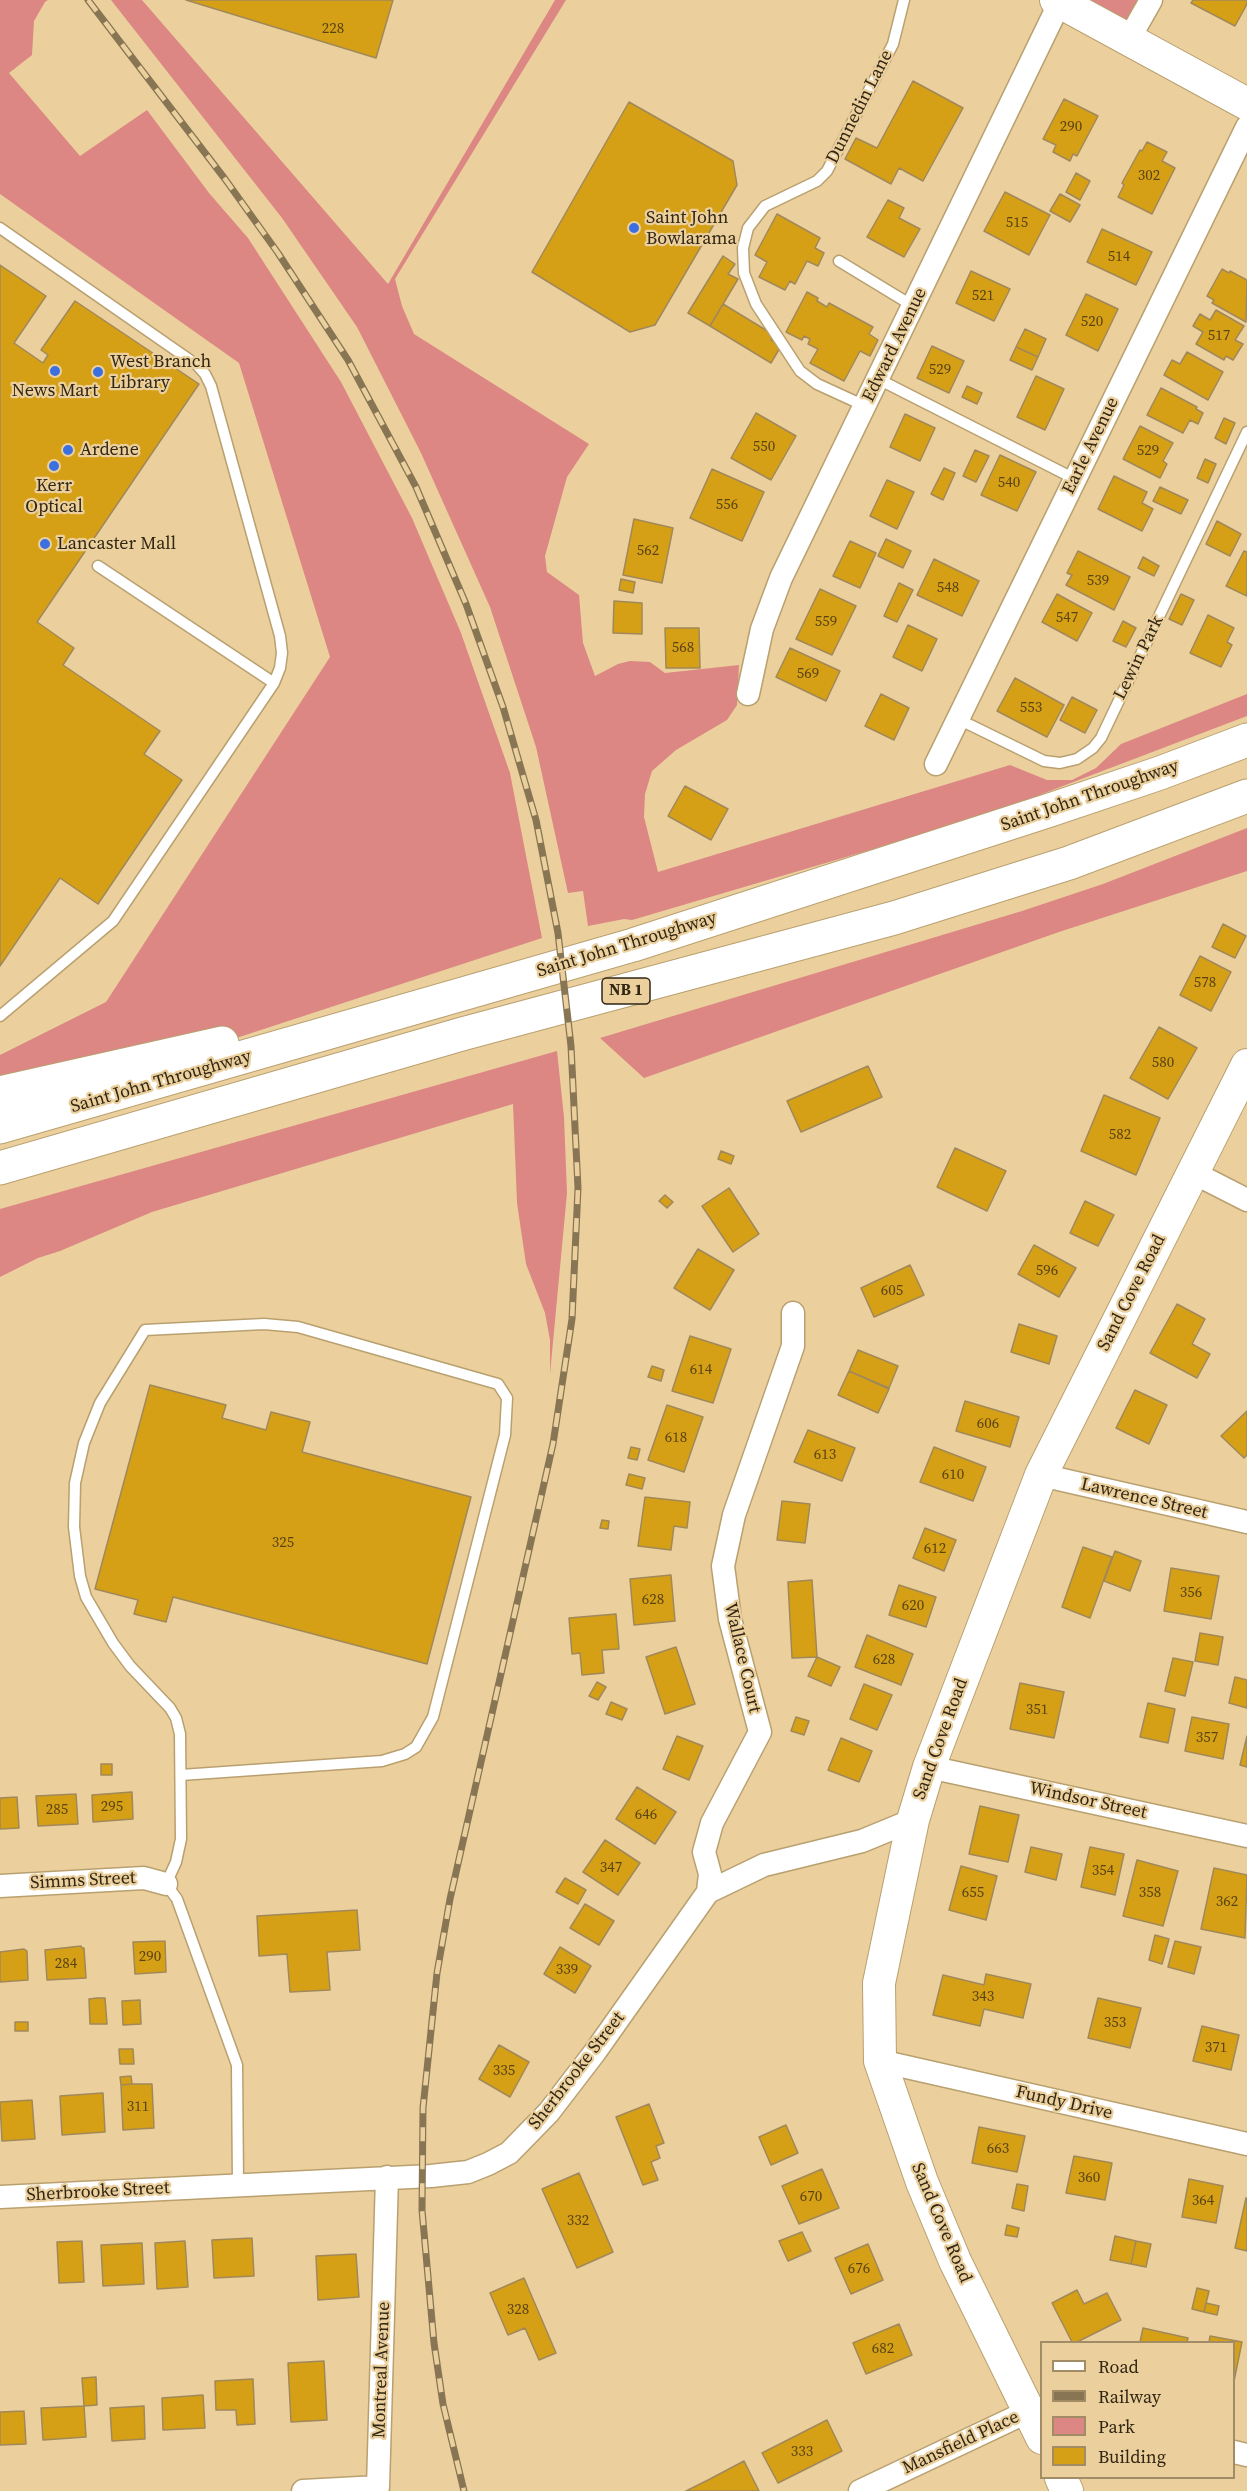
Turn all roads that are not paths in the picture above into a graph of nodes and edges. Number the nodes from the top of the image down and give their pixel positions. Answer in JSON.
{"nodes":[{"id":1,"x":904,"y":0,"type":"edge"},
{"id":2,"x":1151,"y":0,"type":"edge"},
{"id":3,"x":1058,"y":1,"type":"edge"},
{"id":4,"x":1129,"y":39,"type":"junction"},
{"id":5,"x":1247,"y":104,"type":"edge"},
{"id":6,"x":1247,"y":127,"type":"edge"},
{"id":7,"x":0,"y":228,"type":"edge"},
{"id":8,"x":839,"y":261,"type":"dead end"},
{"id":9,"x":913,"y":306,"type":"junction"},
{"id":10,"x":878,"y":379,"type":"junction"},
{"id":11,"x":865,"y":406,"type":"junction"},
{"id":12,"x":1247,"y":432,"type":"edge"},
{"id":13,"x":1075,"y":479,"type":"junction"},
{"id":14,"x":98,"y":566,"type":"dead end"},
{"id":15,"x":274,"y":683,"type":"junction"},
{"id":16,"x":748,"y":694,"type":"dead end"},
{"id":17,"x":958,"y":719,"type":"junction"},
{"id":18,"x":1247,"y":740,"type":"edge"},
{"id":19,"x":936,"y":764,"type":"dead end"},
{"id":20,"x":1247,"y":796,"type":"edge"},
{"id":21,"x":450,"y":996,"type":"junction"},
{"id":22,"x":0,"y":1017,"type":"edge"},
{"id":23,"x":1247,"y":1065,"type":"edge"},
{"id":24,"x":0,"y":1093,"type":"edge"},
{"id":25,"x":0,"y":1127,"type":"edge"},
{"id":26,"x":0,"y":1168,"type":"edge"},
{"id":27,"x":1192,"y":1172,"type":"junction"},
{"id":28,"x":1247,"y":1200,"type":"edge"},
{"id":29,"x":793,"y":1313,"type":"dead end"},
{"id":30,"x":1041,"y":1475,"type":"junction"},
{"id":31,"x":1247,"y":1522,"type":"edge"},
{"id":32,"x":929,"y":1767,"type":"junction"},
{"id":33,"x":181,"y":1775,"type":"junction"},
{"id":34,"x":913,"y":1820,"type":"junction"},
{"id":35,"x":1247,"y":1836,"type":"edge"},
{"id":36,"x":166,"y":1884,"type":"junction"},
{"id":37,"x":0,"y":1886,"type":"edge"},
{"id":38,"x":708,"y":1892,"type":"junction"},
{"id":39,"x":880,"y":2061,"type":"junction"},
{"id":40,"x":1247,"y":2144,"type":"edge"},
{"id":41,"x":387,"y":2177,"type":"junction"},
{"id":42,"x":238,"y":2185,"type":"junction"},
{"id":43,"x":0,"y":2197,"type":"edge"},
{"id":44,"x":1037,"y":2421,"type":"edge"},
{"id":45,"x":303,"y":2491,"type":"edge"},
{"id":46,"x":860,"y":2491,"type":"edge"}],
"edges":[{"from":1,"to":11,"type":"lane","name":"Dunnedin Lane"},
{"from":2,"to":4,"type":"street"},
{"from":3,"to":4,"type":"street"},
{"from":3,"to":9,"type":"street","name":"Edward Avenue"},
{"from":4,"to":5,"type":"street"},
{"from":6,"to":13,"type":"street","name":"Earle Avenue"},
{"from":7,"to":15,"type":"lane"},
{"from":8,"to":9,"type":"lane"},
{"from":9,"to":10,"type":"street","name":"Edward Avenue"},
{"from":10,"to":11,"type":"street","name":"Edward Avenue"},
{"from":10,"to":13,"type":"lane"},
{"from":11,"to":16,"type":"street","name":"Edward Avenue"},
{"from":12,"to":17,"type":"lane","name":"Lewin Park"},
{"from":13,"to":17,"type":"street","name":"Earle Avenue"},
{"from":14,"to":15,"type":"lane"},
{"from":15,"to":22,"type":"lane"},
{"from":17,"to":19,"type":"street","name":"Earle Avenue"},
{"from":18,"to":21,"type":"highway","name":"Saint John Throughway","number":"NB 1"},
{"from":20,"to":26,"type":"highway","number":"NB 1"},
{"from":21,"to":24,"type":"highway"},
{"from":21,"to":25,"type":"highway","name":"Saint John Throughway","number":"NB 1"},
{"from":23,"to":27,"type":"street","name":"Sand Cove Road"},
{"from":27,"to":28,"type":"street"},
{"from":27,"to":30,"type":"street","name":"Sand Cove Road"},
{"from":29,"to":38,"type":"street","name":"Wallace Court"},
{"from":30,"to":31,"type":"street","name":"Lawrence Street"},
{"from":30,"to":32,"type":"street","name":"Sand Cove Road"},
{"from":32,"to":34,"type":"street","name":"Sand Cove Road"},
{"from":32,"to":35,"type":"street","name":"Windsor Street"},
{"from":33,"to":33,"type":"lane"},
{"from":33,"to":36,"type":"lane"},
{"from":34,"to":38,"type":"street","name":"Sherbrooke Street"},
{"from":34,"to":39,"type":"street","name":"Sand Cove Road"},
{"from":36,"to":37,"type":"street","name":"Simms Street"},
{"from":36,"to":42,"type":"lane"},
{"from":38,"to":41,"type":"street","name":"Sherbrooke Street"},
{"from":39,"to":40,"type":"street","name":"Fundy Drive"},
{"from":39,"to":44,"type":"street","name":"Sand Cove Road"},
{"from":41,"to":42,"type":"street","name":"Sherbrooke Street"},
{"from":41,"to":45,"type":"street","name":"Montreal Avenue"},
{"from":42,"to":43,"type":"street","name":"Sherbrooke Street"},
{"from":44,"to":46,"type":"street","name":"Mansfield Place"}]}
